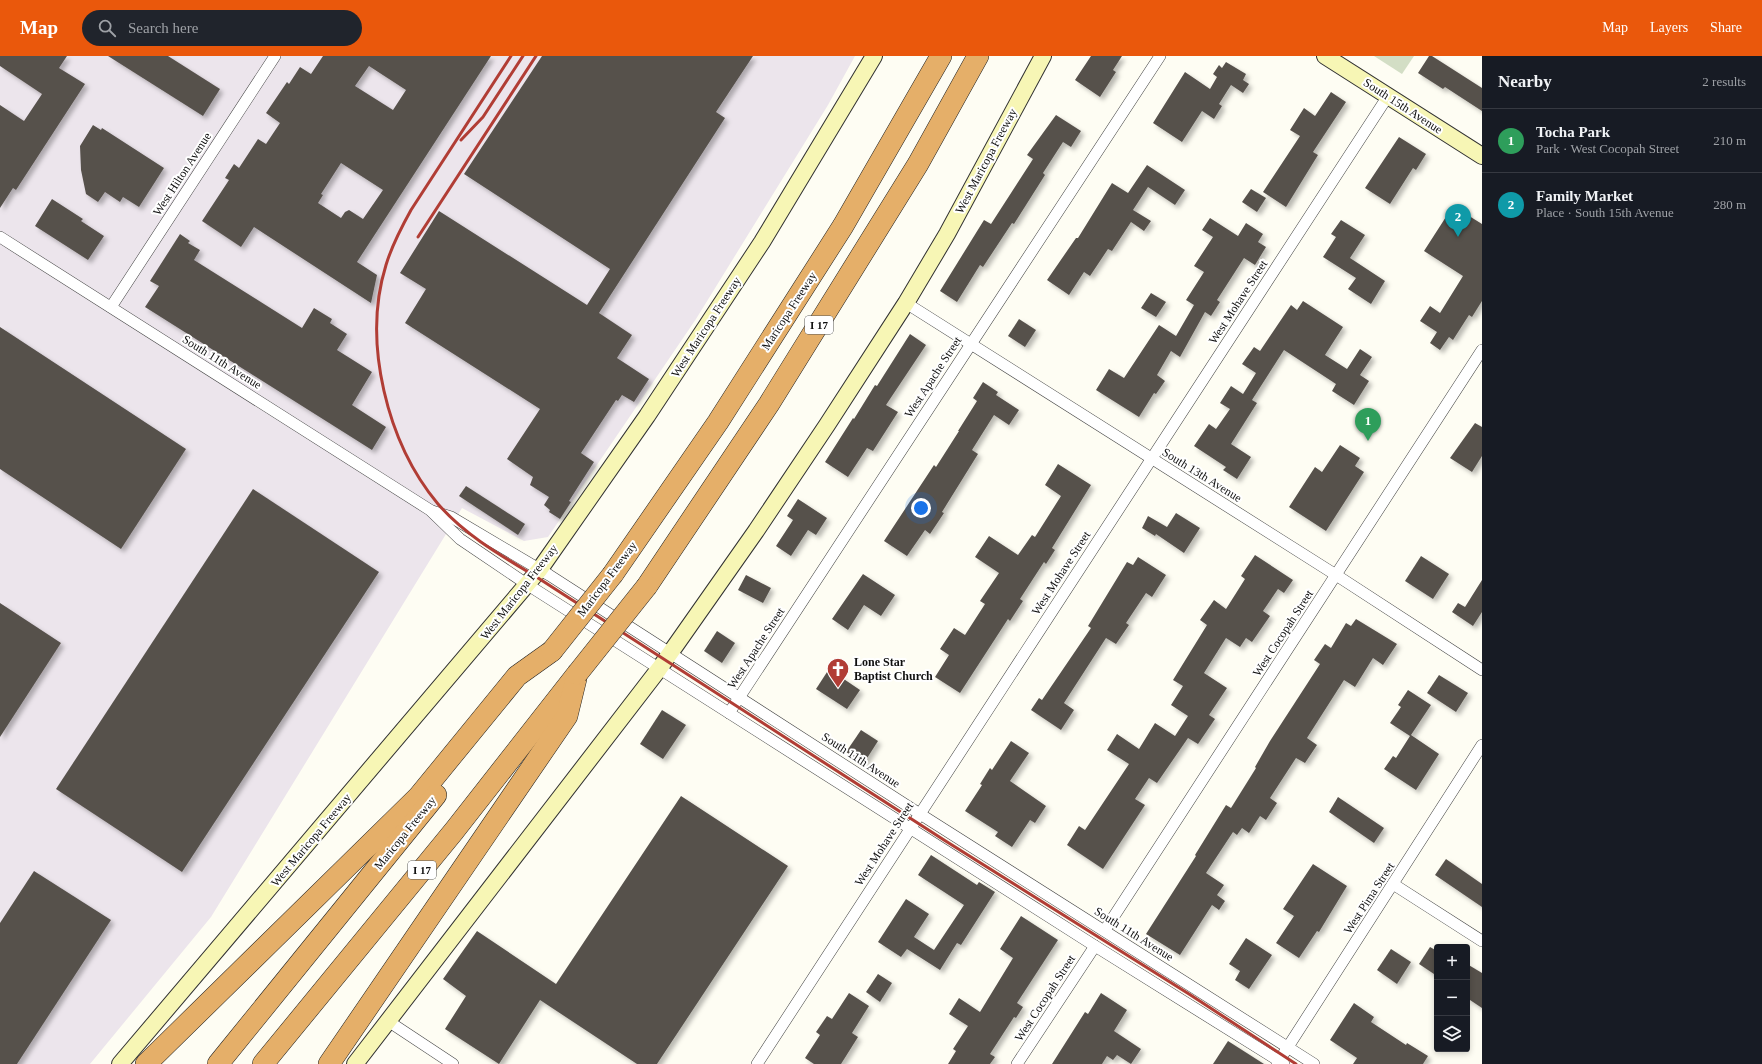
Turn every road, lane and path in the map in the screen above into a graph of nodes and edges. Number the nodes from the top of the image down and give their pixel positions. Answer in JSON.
{"nodes":[{"id":1,"x":274,"y":56,"type":"edge"},
{"id":2,"x":874,"y":56,"type":"edge"},
{"id":3,"x":941,"y":56,"type":"edge"},
{"id":4,"x":978,"y":56,"type":"edge"},
{"id":5,"x":1043,"y":56,"type":"edge"},
{"id":6,"x":1160,"y":56,"type":"edge"},
{"id":7,"x":1325,"y":56,"type":"edge"},
{"id":8,"x":1388,"y":96,"type":"junction"},
{"id":9,"x":1482,"y":156,"type":"edge"},
{"id":10,"x":0,"y":237,"type":"edge"},
{"id":11,"x":906,"y":303,"type":"junction"},
{"id":12,"x":111,"y":307,"type":"junction"},
{"id":13,"x":971,"y":344,"type":"junction"},
{"id":14,"x":1482,"y":350,"type":"edge"},
{"id":15,"x":1151,"y":458,"type":"junction"},
{"id":16,"x":430,"y":510,"type":"junction"},
{"id":17,"x":540,"y":569,"type":"junction"},
{"id":18,"x":1336,"y":575,"type":"junction"},
{"id":19,"x":528,"y":585,"type":"junction"},
{"id":20,"x":552,"y":652,"type":"junction"},
{"id":21,"x":670,"y":652,"type":"junction"},
{"id":22,"x":659,"y":669,"type":"junction"},
{"id":23,"x":1482,"y":670,"type":"edge"},
{"id":24,"x":577,"y":674,"type":"junction"},
{"id":25,"x":739,"y":697,"type":"junction"},
{"id":26,"x":729,"y":713,"type":"junction"},
{"id":27,"x":1482,"y":745,"type":"edge"},
{"id":28,"x":920,"y":814,"type":"junction"},
{"id":29,"x":911,"y":828,"type":"junction"},
{"id":30,"x":1393,"y":884,"type":"junction"},
{"id":31,"x":1105,"y":930,"type":"junction"},
{"id":32,"x":1482,"y":941,"type":"edge"},
{"id":33,"x":1095,"y":946,"type":"junction"},
{"id":34,"x":388,"y":1021,"type":"junction"},
{"id":35,"x":1288,"y":1047,"type":"junction"},
{"id":36,"x":1280,"y":1063,"type":"edge"},
{"id":37,"x":120,"y":1064,"type":"edge"},
{"id":38,"x":146,"y":1064,"type":"edge"},
{"id":39,"x":218,"y":1064,"type":"edge"},
{"id":40,"x":263,"y":1064,"type":"edge"},
{"id":41,"x":329,"y":1064,"type":"edge"},
{"id":42,"x":356,"y":1064,"type":"edge"},
{"id":43,"x":453,"y":1064,"type":"edge"},
{"id":44,"x":757,"y":1064,"type":"edge"},
{"id":45,"x":1017,"y":1064,"type":"edge"},
{"id":46,"x":1314,"y":1064,"type":"edge"}],
"edges":[{"from":1,"to":12,"type":"street","name":"West Hilton Avenue"},
{"from":2,"to":17,"type":"main road","name":"West Maricopa Freeway"},
{"from":3,"to":20,"type":"highway","name":"Maricopa Freeway","number":"I 17","bridge":true},
{"from":4,"to":24,"type":"highway","number":"I 17","bridge":true},
{"from":5,"to":11,"type":"main road","name":"West Maricopa Freeway"},
{"from":6,"to":13,"type":"street","name":"West Apache Street"},
{"from":7,"to":8,"type":"main road","name":"South 15th Avenue"},
{"from":8,"to":9,"type":"main road","name":"South 15th Avenue"},
{"from":8,"to":15,"type":"street","name":"West Mohave Street"},
{"from":10,"to":12,"type":"street","name":"South 11th Avenue"},
{"from":11,"to":13,"type":"street","name":"South 13th Avenue"},
{"from":11,"to":21,"type":"main road","name":"West Maricopa Freeway"},
{"from":12,"to":16,"type":"street","name":"South 11th Avenue"},
{"from":13,"to":15,"type":"street","name":"South 13th Avenue"},
{"from":13,"to":25,"type":"street","name":"West Apache Street"},
{"from":14,"to":18,"type":"street","name":"West Cocopah Street"},
{"from":15,"to":18,"type":"street","name":"South 13th Avenue"},
{"from":15,"to":28,"type":"street","name":"West Mohave Street"},
{"from":16,"to":17,"type":"street","name":"South 11th Avenue"},
{"from":16,"to":19,"type":"street","name":"South 11th Avenue"},
{"from":17,"to":19,"type":"main road","name":"West Maricopa Freeway"},
{"from":17,"to":21,"type":"street","name":"South 11th Avenue"},
{"from":18,"to":23,"type":"street","name":"South 13th Avenue"},
{"from":18,"to":31,"type":"street","name":"West Cocopah Street"},
{"from":19,"to":22,"type":"street","name":"South 11th Avenue"},
{"from":19,"to":37,"type":"main road","name":"West Maricopa Freeway"},
{"from":20,"to":38,"type":"highway"},
{"from":20,"to":39,"type":"highway","name":"Maricopa Freeway","number":"I 17"},
{"from":21,"to":22,"type":"main road","name":"West Maricopa Freeway"},
{"from":21,"to":25,"type":"street","name":"South 11th Avenue"},
{"from":22,"to":26,"type":"street","name":"South 11th Avenue"},
{"from":22,"to":34,"type":"main road","name":"West Maricopa Freeway"},
{"from":24,"to":40,"type":"highway","number":"I 17"},
{"from":24,"to":41,"type":"highway"},
{"from":25,"to":26,"type":"street","name":"West Apache Street"},
{"from":25,"to":28,"type":"street","name":"South 11th Avenue"},
{"from":26,"to":29,"type":"street","name":"South 11th Avenue"},
{"from":27,"to":30,"type":"street","name":"West Pima Street"},
{"from":28,"to":29,"type":"street","name":"West Mohave Street"},
{"from":28,"to":31,"type":"street","name":"South 11th Avenue"},
{"from":29,"to":33,"type":"street","name":"South 11th Avenue"},
{"from":29,"to":44,"type":"street","name":"West Mohave Street"},
{"from":30,"to":32,"type":"street"},
{"from":30,"to":35,"type":"street","name":"West Pima Street"},
{"from":31,"to":35,"type":"street","name":"South 11th Avenue"},
{"from":33,"to":36,"type":"street","name":"South 11th Avenue"},
{"from":33,"to":45,"type":"street","name":"West Cocopah Street"},
{"from":34,"to":42,"type":"main road","name":"West Maricopa Freeway"},
{"from":34,"to":43,"type":"street"},
{"from":35,"to":36,"type":"street","name":"West Pima Street"},
{"from":35,"to":46,"type":"street","name":"South 11th Avenue"}]}
